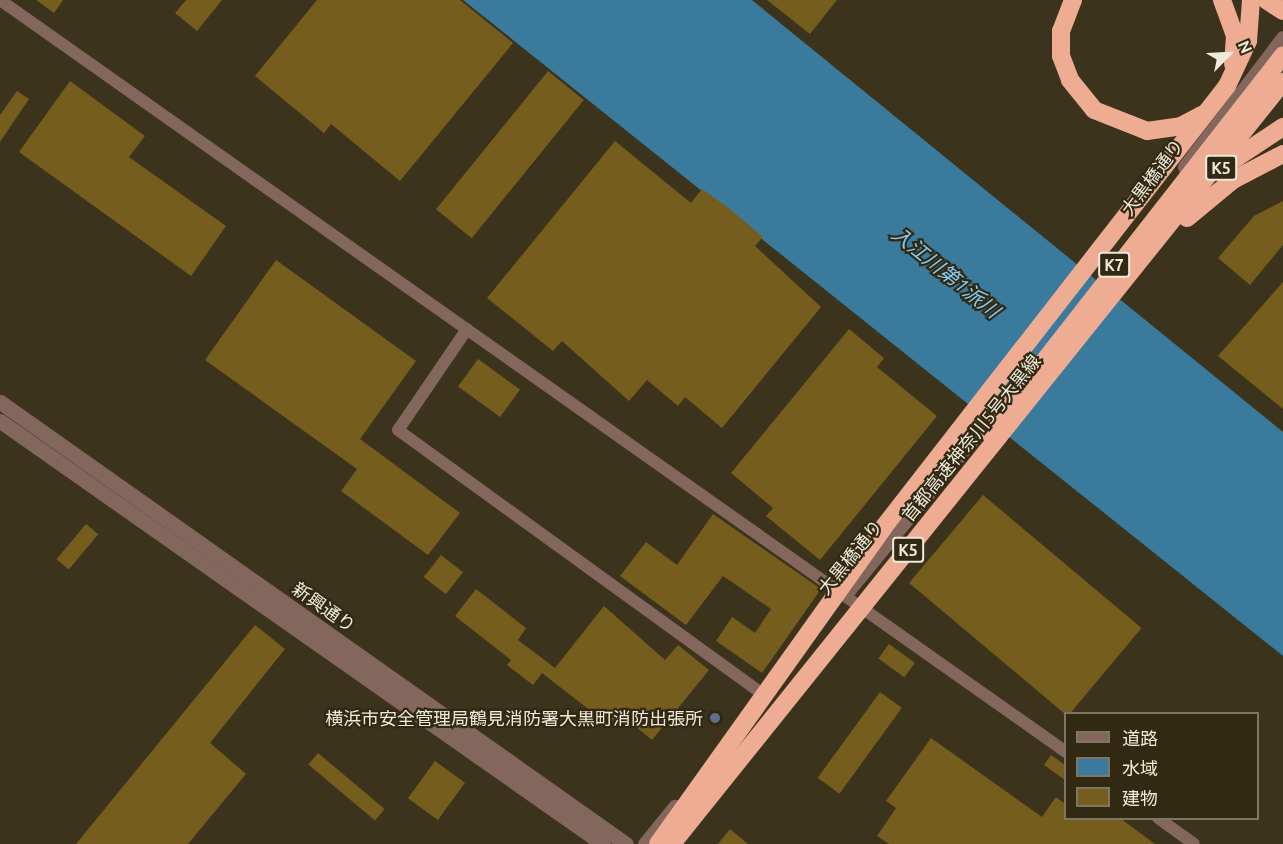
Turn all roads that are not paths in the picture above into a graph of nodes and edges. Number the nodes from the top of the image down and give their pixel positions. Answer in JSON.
{"nodes":[{"id":1,"x":0,"y":0,"type":"edge"},
{"id":2,"x":1073,"y":0,"type":"edge"},
{"id":3,"x":1222,"y":0,"type":"edge"},
{"id":4,"x":1251,"y":0,"type":"edge"},
{"id":5,"x":1266,"y":0,"type":"edge"},
{"id":6,"x":1283,"y":11,"type":"edge"},
{"id":7,"x":1283,"y":38,"type":"edge"},
{"id":8,"x":1283,"y":55,"type":"edge"},
{"id":9,"x":1283,"y":73,"type":"edge"},
{"id":10,"x":1283,"y":77,"type":"edge"},
{"id":11,"x":1283,"y":82,"type":"edge"},
{"id":12,"x":1249,"y":125,"type":"junction"},
{"id":13,"x":1283,"y":127,"type":"edge"},
{"id":14,"x":1283,"y":154,"type":"edge"},
{"id":15,"x":1146,"y":256,"type":"junction"},
{"id":16,"x":467,"y":329,"type":"junction"},
{"id":17,"x":0,"y":402,"type":"edge"},
{"id":18,"x":0,"y":421,"type":"edge"},
{"id":19,"x":953,"y":481,"type":"junction"},
{"id":20,"x":845,"y":594,"type":"junction"},
{"id":21,"x":862,"y":606,"type":"junction"},
{"id":22,"x":764,"y":695,"type":"junction"},
{"id":23,"x":1064,"y":751,"type":"edge"},
{"id":24,"x":1159,"y":820,"type":"edge"},
{"id":25,"x":590,"y":839,"type":"edge"},
{"id":26,"x":603,"y":844,"type":"edge"},
{"id":27,"x":626,"y":844,"type":"edge"},
{"id":28,"x":645,"y":844,"type":"edge"},
{"id":29,"x":658,"y":844,"type":"edge"},
{"id":30,"x":666,"y":844,"type":"edge"},
{"id":31,"x":672,"y":844,"type":"edge"},
{"id":32,"x":1194,"y":844,"type":"edge"}],
"edges":[{"from":1,"to":16,"type":"street"},
{"from":2,"to":3,"type":"highway"},
{"from":4,"to":29,"type":"highway"},
{"from":5,"to":6,"type":"highway"},
{"from":7,"to":20,"type":"street","name":"大黒橋通り"},
{"from":8,"to":19,"type":"highway","number":"K7"},
{"from":9,"to":12,"type":"highway"},
{"from":10,"to":21,"type":"street"},
{"from":11,"to":12,"type":"highway","number":"K7"},
{"from":12,"to":15,"type":"highway","number":"K7"},
{"from":13,"to":19,"type":"highway","number":"K5"},
{"from":14,"to":15,"type":"highway","number":"K5"},
{"from":15,"to":31,"type":"highway","name":"首都高速神奈川5号大黒線","number":"K5"},
{"from":16,"to":20,"type":"street"},
{"from":16,"to":22,"type":"street"},
{"from":17,"to":27,"type":"street","name":"新興通り"},
{"from":18,"to":25,"type":"street","name":"新興通り"},
{"from":19,"to":29,"type":"highway","name":"首都高速神奈川5号大黒線","number":"K5"},
{"from":20,"to":21,"type":"street"},
{"from":20,"to":22,"type":"street","name":"大黒橋通り"},
{"from":21,"to":23,"type":"street"},
{"from":21,"to":30,"type":"street"},
{"from":22,"to":28,"type":"street","name":"大黒橋通り"},
{"from":24,"to":32,"type":"street"},
{"from":25,"to":26,"type":"street","name":"新興通り"}]}
